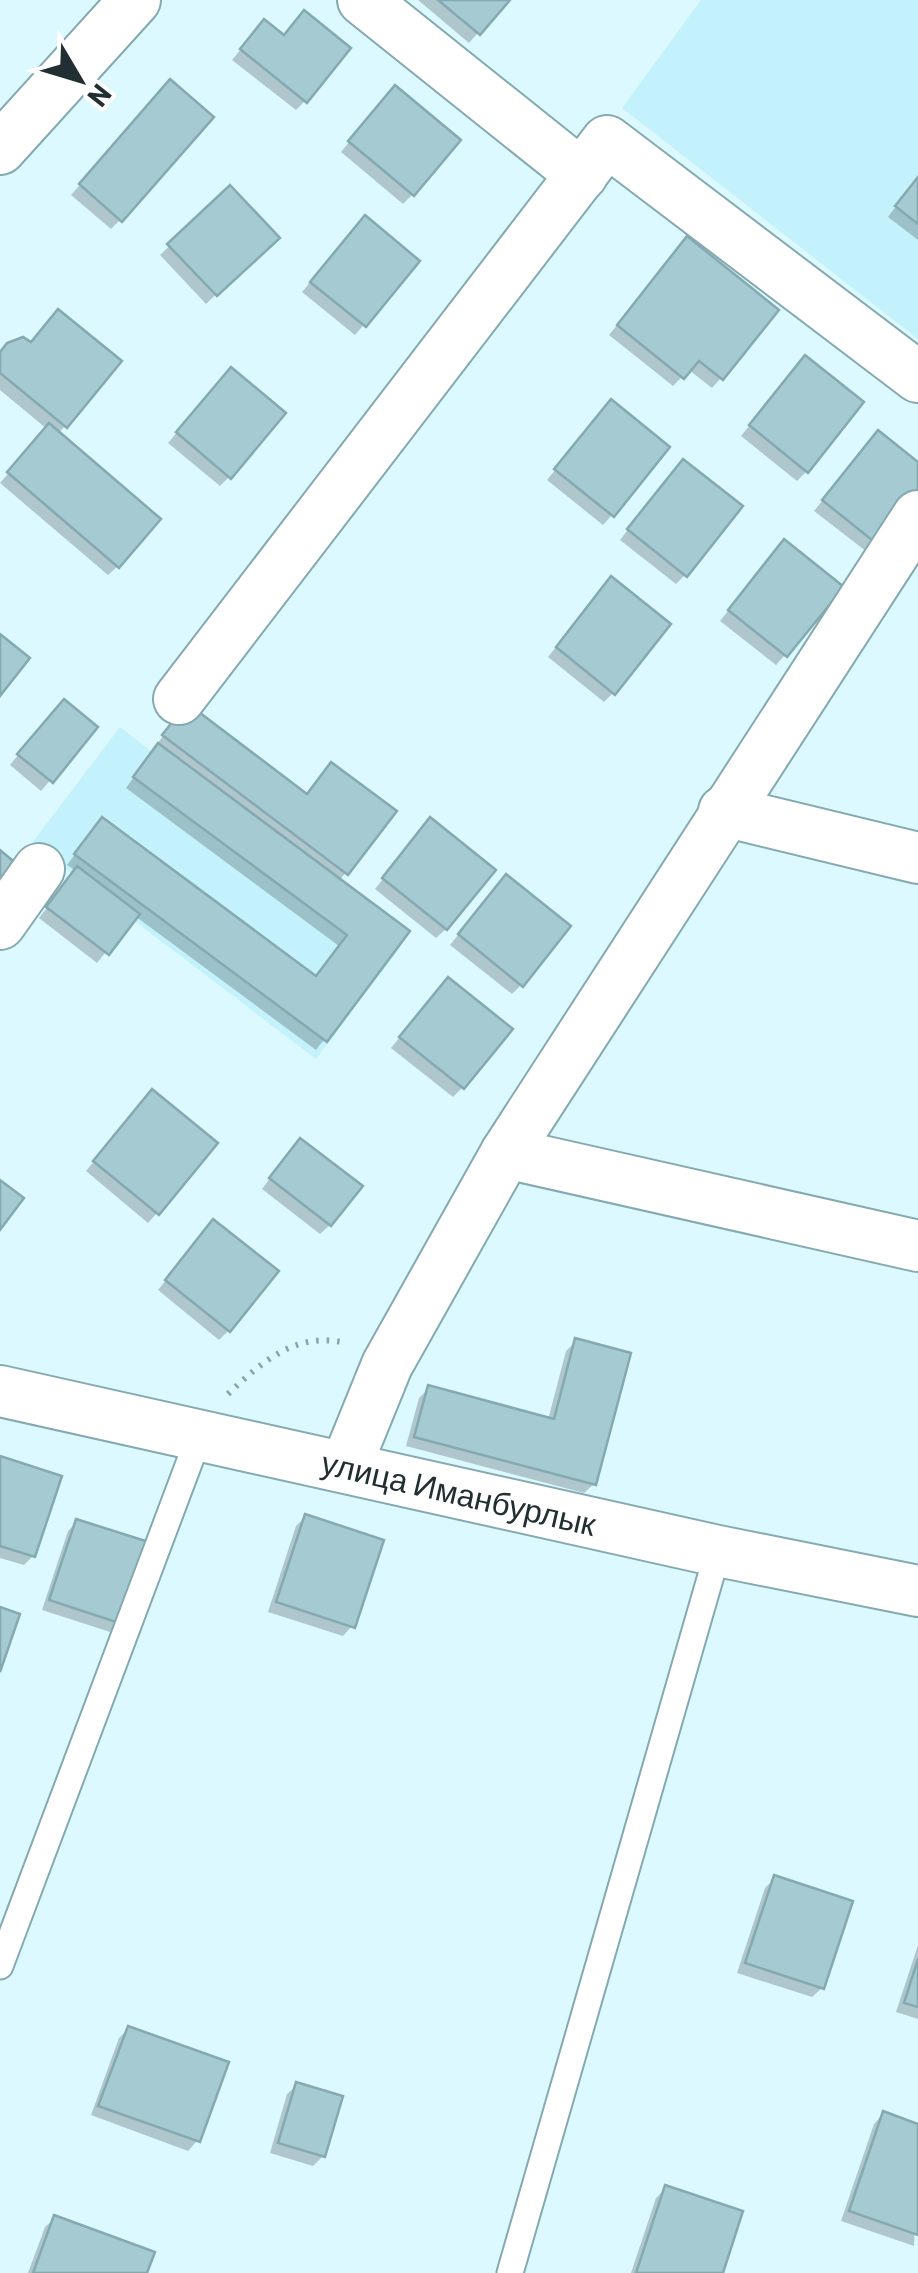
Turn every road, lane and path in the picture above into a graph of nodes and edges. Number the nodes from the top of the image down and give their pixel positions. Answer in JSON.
{"nodes":[{"id":1,"x":135,"y":0,"type":"edge"},
{"id":2,"x":363,"y":0,"type":"edge"},
{"id":3,"x":0,"y":149,"type":"edge"},
{"id":4,"x":582,"y":175,"type":"junction"},
{"id":5,"x":918,"y":376,"type":"edge"},
{"id":6,"x":918,"y":516,"type":"edge"},
{"id":7,"x":179,"y":698,"type":"dead end"},
{"id":8,"x":724,"y":811,"type":"junction"},
{"id":9,"x":918,"y":858,"type":"edge"},
{"id":10,"x":39,"y":869,"type":"dead end"},
{"id":11,"x":0,"y":924,"type":"edge"},
{"id":12,"x":506,"y":1153,"type":"junction"},
{"id":13,"x":918,"y":1246,"type":"edge"},
{"id":14,"x":387,"y":1365,"type":"junction"},
{"id":15,"x":0,"y":1391,"type":"edge"},
{"id":16,"x":200,"y":1434,"type":"junction"},
{"id":17,"x":346,"y":1466,"type":"junction"},
{"id":18,"x":718,"y":1551,"type":"junction"},
{"id":19,"x":918,"y":1591,"type":"edge"},
{"id":20,"x":0,"y":1966,"type":"edge"},
{"id":21,"x":510,"y":2273,"type":"edge"}],
"edges":[{"from":1,"to":3,"type":"street"},
{"from":2,"to":4,"type":"street"},
{"from":4,"to":5,"type":"street"},
{"from":4,"to":7,"type":"street"},
{"from":6,"to":8,"type":"street"},
{"from":8,"to":9,"type":"street"},
{"from":8,"to":12,"type":"street"},
{"from":10,"to":11,"type":"street"},
{"from":12,"to":13,"type":"street"},
{"from":12,"to":14,"type":"street"},
{"from":14,"to":16,"type":"path"},
{"from":14,"to":17,"type":"street"},
{"from":15,"to":16,"type":"street","name":"улица Иманбурлык"},
{"from":16,"to":17,"type":"street","name":"улица Иманбурлык"},
{"from":16,"to":20,"type":"lane"},
{"from":17,"to":18,"type":"street","name":"улица Иманбурлык"},
{"from":18,"to":19,"type":"street","name":"улица Иманбурлык"},
{"from":18,"to":21,"type":"lane"}]}
